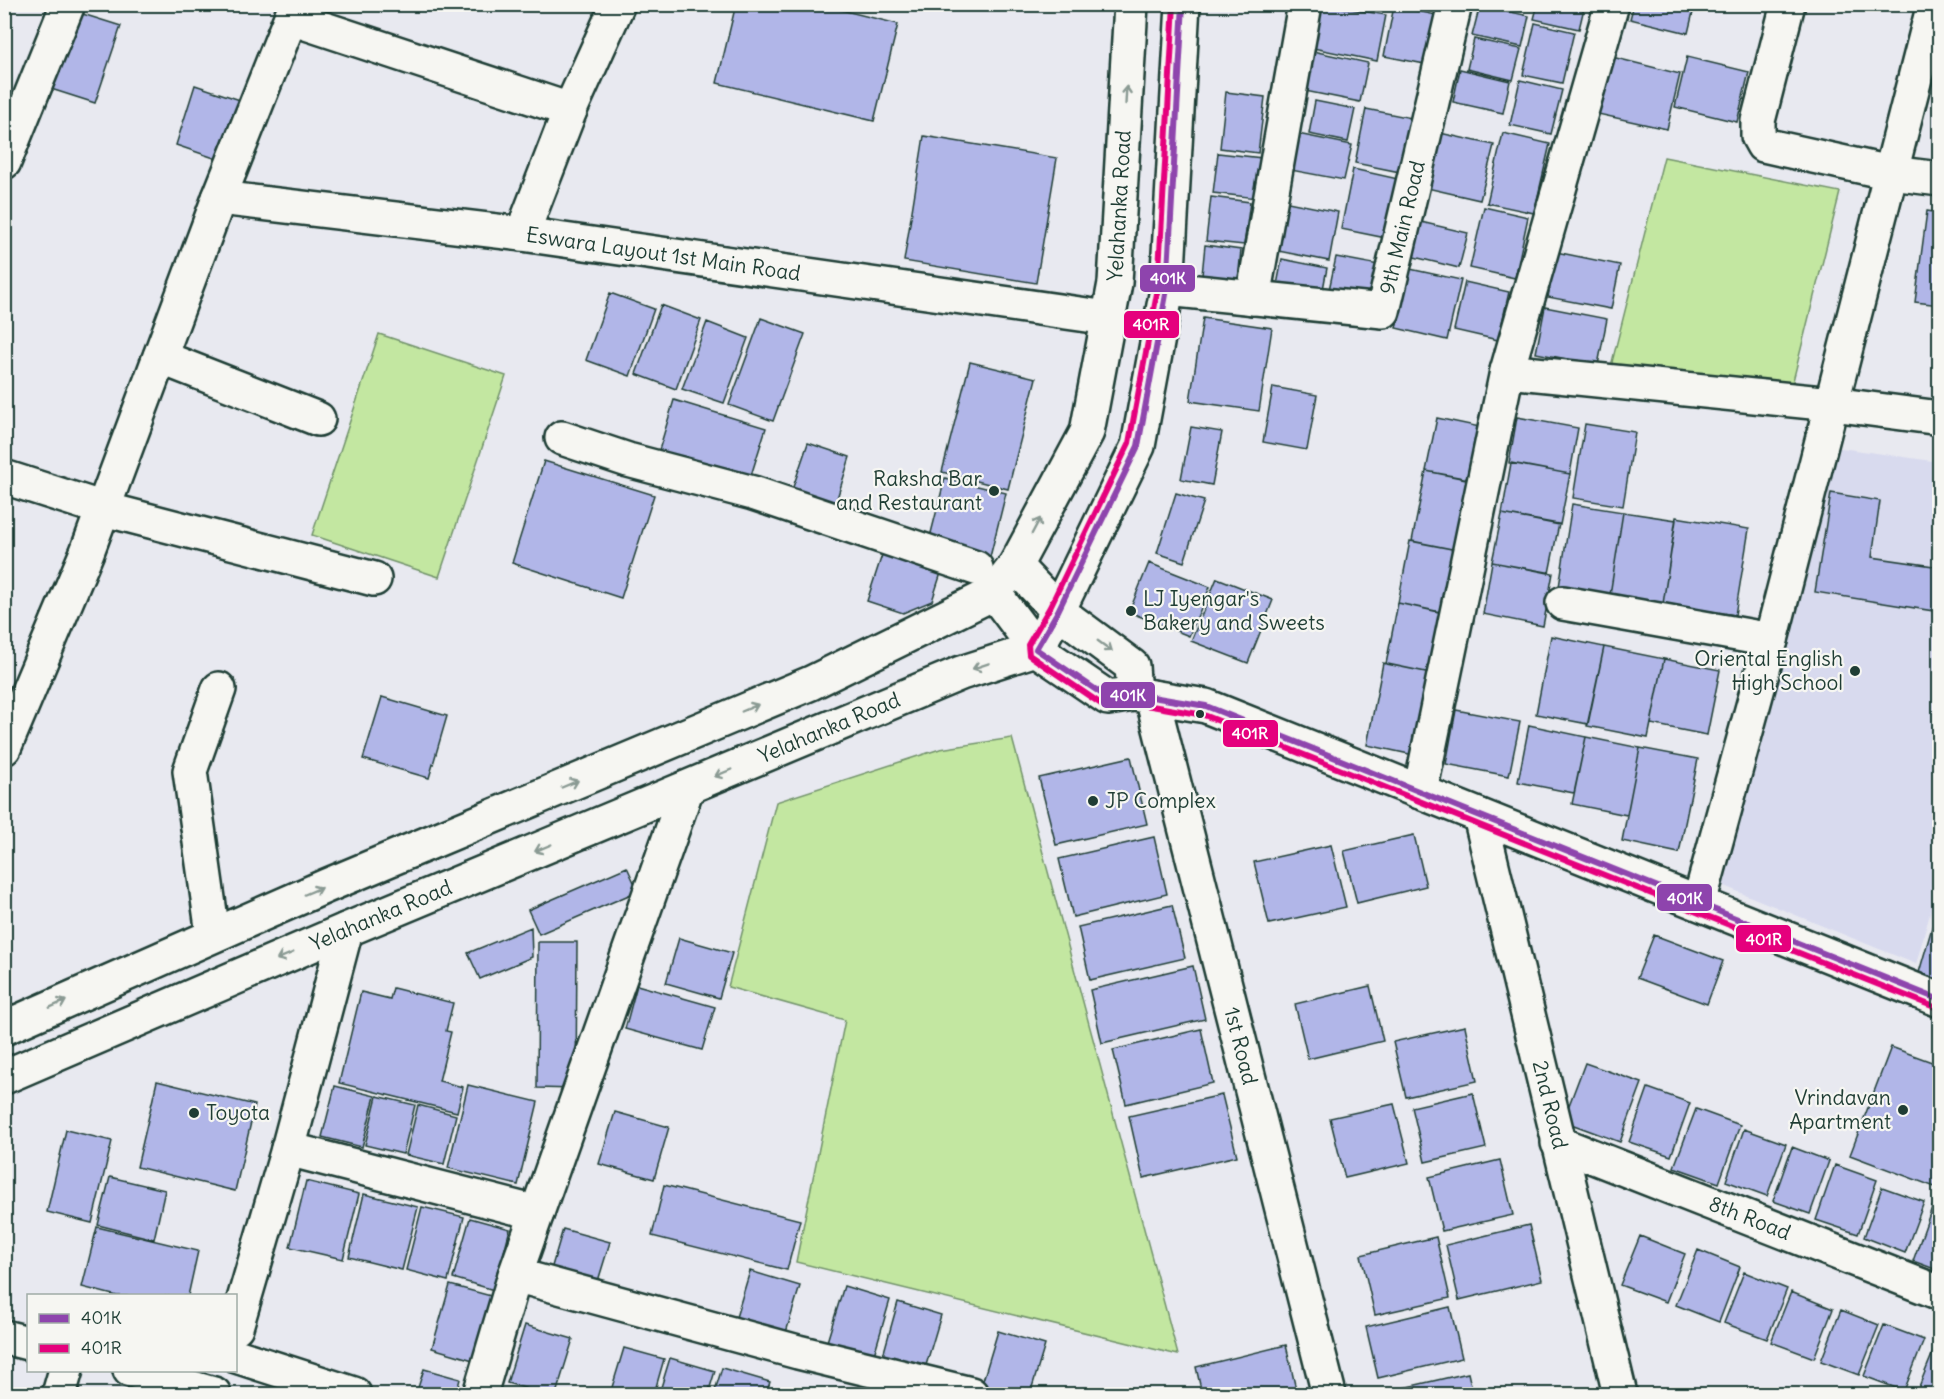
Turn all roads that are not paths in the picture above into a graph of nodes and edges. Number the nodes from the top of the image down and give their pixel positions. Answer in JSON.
{"nodes":[{"id":1,"x":68,"y":4,"type":"edge"},
{"id":2,"x":618,"y":4,"type":"edge"},
{"id":3,"x":1131,"y":4,"type":"edge"},
{"id":4,"x":1183,"y":4,"type":"edge"},
{"id":5,"x":1305,"y":4,"type":"edge"},
{"id":6,"x":1455,"y":4,"type":"edge"},
{"id":7,"x":1612,"y":4,"type":"edge"},
{"id":8,"x":1788,"y":4,"type":"edge"},
{"id":9,"x":1934,"y":4,"type":"edge"},
{"id":10,"x":294,"y":11,"type":"edge"},
{"id":11,"x":570,"y":110,"type":"junction"},
{"id":12,"x":4,"y":162,"type":"edge"},
{"id":13,"x":1891,"y":173,"type":"junction"},
{"id":14,"x":1940,"y":179,"type":"edge"},
{"id":15,"x":219,"y":198,"type":"junction"},
{"id":16,"x":522,"y":234,"type":"junction"},
{"id":17,"x":1167,"y":289,"type":"junction"},
{"id":18,"x":1253,"y":298,"type":"junction"},
{"id":19,"x":1108,"y":318,"type":"junction"},
{"id":20,"x":160,"y":357,"type":"junction"},
{"id":21,"x":1507,"y":371,"type":"junction"},
{"id":22,"x":1832,"y":404,"type":"junction"},
{"id":23,"x":1940,"y":418,"type":"edge"},
{"id":24,"x":318,"y":419,"type":"dead end"},
{"id":25,"x":562,"y":438,"type":"dead end"},
{"id":26,"x":4,"y":477,"type":"edge"},
{"id":27,"x":104,"y":509,"type":"junction"},
{"id":28,"x":1015,"y":567,"type":"junction"},
{"id":29,"x":374,"y":579,"type":"dead end"},
{"id":30,"x":985,"y":580,"type":"junction"},
{"id":31,"x":1563,"y":603,"type":"dead end"},
{"id":32,"x":1058,"y":611,"type":"junction"},
{"id":33,"x":1772,"y":640,"type":"junction"},
{"id":34,"x":1036,"y":649,"type":"junction"},
{"id":35,"x":219,"y":689,"type":"dead end"},
{"id":36,"x":1143,"y":695,"type":"junction"},
{"id":37,"x":4,"y":748,"type":"edge"},
{"id":38,"x":687,"y":788,"type":"junction"},
{"id":39,"x":1420,"y":792,"type":"junction"},
{"id":40,"x":1480,"y":816,"type":"junction"},
{"id":41,"x":1699,"y":903,"type":"junction"},
{"id":42,"x":346,"y":930,"type":"junction"},
{"id":43,"x":213,"y":934,"type":"junction"},
{"id":44,"x":1940,"y":1000,"type":"edge"},
{"id":45,"x":4,"y":1028,"type":"edge"},
{"id":46,"x":4,"y":1077,"type":"edge"},
{"id":47,"x":1558,"y":1143,"type":"junction"},
{"id":48,"x":288,"y":1149,"type":"junction"},
{"id":49,"x":537,"y":1213,"type":"junction"},
{"id":50,"x":515,"y":1275,"type":"junction"},
{"id":51,"x":1940,"y":1293,"type":"edge"},
{"id":52,"x":237,"y":1324,"type":"edge"},
{"id":53,"x":4,"y":1337,"type":"edge"},
{"id":54,"x":27,"y":1343,"type":"edge"},
{"id":55,"x":237,"y":1356,"type":"edge"},
{"id":56,"x":66,"y":1372,"type":"edge"},
{"id":57,"x":134,"y":1372,"type":"edge"},
{"id":58,"x":223,"y":1372,"type":"edge"},
{"id":59,"x":59,"y":1395,"type":"edge"},
{"id":60,"x":215,"y":1395,"type":"edge"},
{"id":61,"x":354,"y":1395,"type":"edge"},
{"id":62,"x":480,"y":1395,"type":"edge"},
{"id":63,"x":971,"y":1395,"type":"edge"},
{"id":64,"x":1329,"y":1395,"type":"edge"},
{"id":65,"x":1620,"y":1395,"type":"edge"}],
"edges":[{"from":1,"to":12,"type":"street"},
{"from":2,"to":11,"type":"street"},
{"from":19,"to":3,"type":"street","name":"Yelahanka Road","one_way":true},
{"from":4,"to":17,"type":"street"},
{"from":5,"to":18,"type":"street"},
{"from":6,"to":18,"type":"street","name":"9th Main Road"},
{"from":7,"to":21,"type":"street"},
{"from":8,"to":13,"type":"street"},
{"from":9,"to":13,"type":"street"},
{"from":10,"to":11,"type":"street"},
{"from":10,"to":15,"type":"street"},
{"from":11,"to":16,"type":"street"},
{"from":13,"to":14,"type":"street"},
{"from":13,"to":22,"type":"street"},
{"from":15,"to":16,"type":"street","name":"Eswara Layout 1st Main Road"},
{"from":15,"to":20,"type":"street"},
{"from":16,"to":19,"type":"street","name":"Eswara Layout 1st Main Road"},
{"from":17,"to":18,"type":"street","name":"9th Main Road"},
{"from":17,"to":32,"type":"street"},
{"from":28,"to":19,"type":"street","name":"Yelahanka Road","one_way":true},
{"from":20,"to":24,"type":"street"},
{"from":20,"to":27,"type":"street"},
{"from":21,"to":22,"type":"street"},
{"from":21,"to":39,"type":"street"},
{"from":22,"to":23,"type":"street"},
{"from":22,"to":33,"type":"street"},
{"from":25,"to":30,"type":"street"},
{"from":26,"to":27,"type":"street"},
{"from":27,"to":29,"type":"street"},
{"from":27,"to":37,"type":"street"},
{"from":28,"to":30,"type":"street","name":"Yelahanka Road"},
{"from":28,"to":32,"type":"street","name":"1st Road"},
{"from":30,"to":34,"type":"street"},
{"from":43,"to":30,"type":"street","name":"Yelahanka Road","one_way":true},
{"from":31,"to":33,"type":"street"},
{"from":32,"to":34,"type":"street"},
{"from":32,"to":36,"type":"street","name":"1st Road","one_way":true},
{"from":33,"to":41,"type":"street"},
{"from":34,"to":36,"type":"street"},
{"from":34,"to":38,"type":"street","name":"Yelahanka Road","one_way":true},
{"from":35,"to":43,"type":"street"},
{"from":36,"to":39,"type":"street"},
{"from":36,"to":64,"type":"street","name":"1st Road"},
{"from":38,"to":42,"type":"street","name":"Yelahanka Road","one_way":true},
{"from":38,"to":49,"type":"street"},
{"from":39,"to":40,"type":"street"},
{"from":40,"to":41,"type":"street"},
{"from":40,"to":47,"type":"street","name":"2nd Road"},
{"from":41,"to":44,"type":"street"},
{"from":42,"to":46,"type":"street","name":"Yelahanka Road","one_way":true},
{"from":42,"to":48,"type":"street"},
{"from":45,"to":43,"type":"street","name":"Yelahanka Road","one_way":true},
{"from":47,"to":51,"type":"street","name":"8th Road"},
{"from":47,"to":65,"type":"street","name":"2nd Road"},
{"from":48,"to":49,"type":"street"},
{"from":48,"to":52,"type":"street"},
{"from":49,"to":50,"type":"street"},
{"from":50,"to":62,"type":"street"},
{"from":50,"to":63,"type":"street"},
{"from":53,"to":54,"type":"street"},
{"from":55,"to":61,"type":"street"},
{"from":56,"to":59,"type":"street"},
{"from":57,"to":60,"type":"street"},
{"from":58,"to":60,"type":"street"}]}
